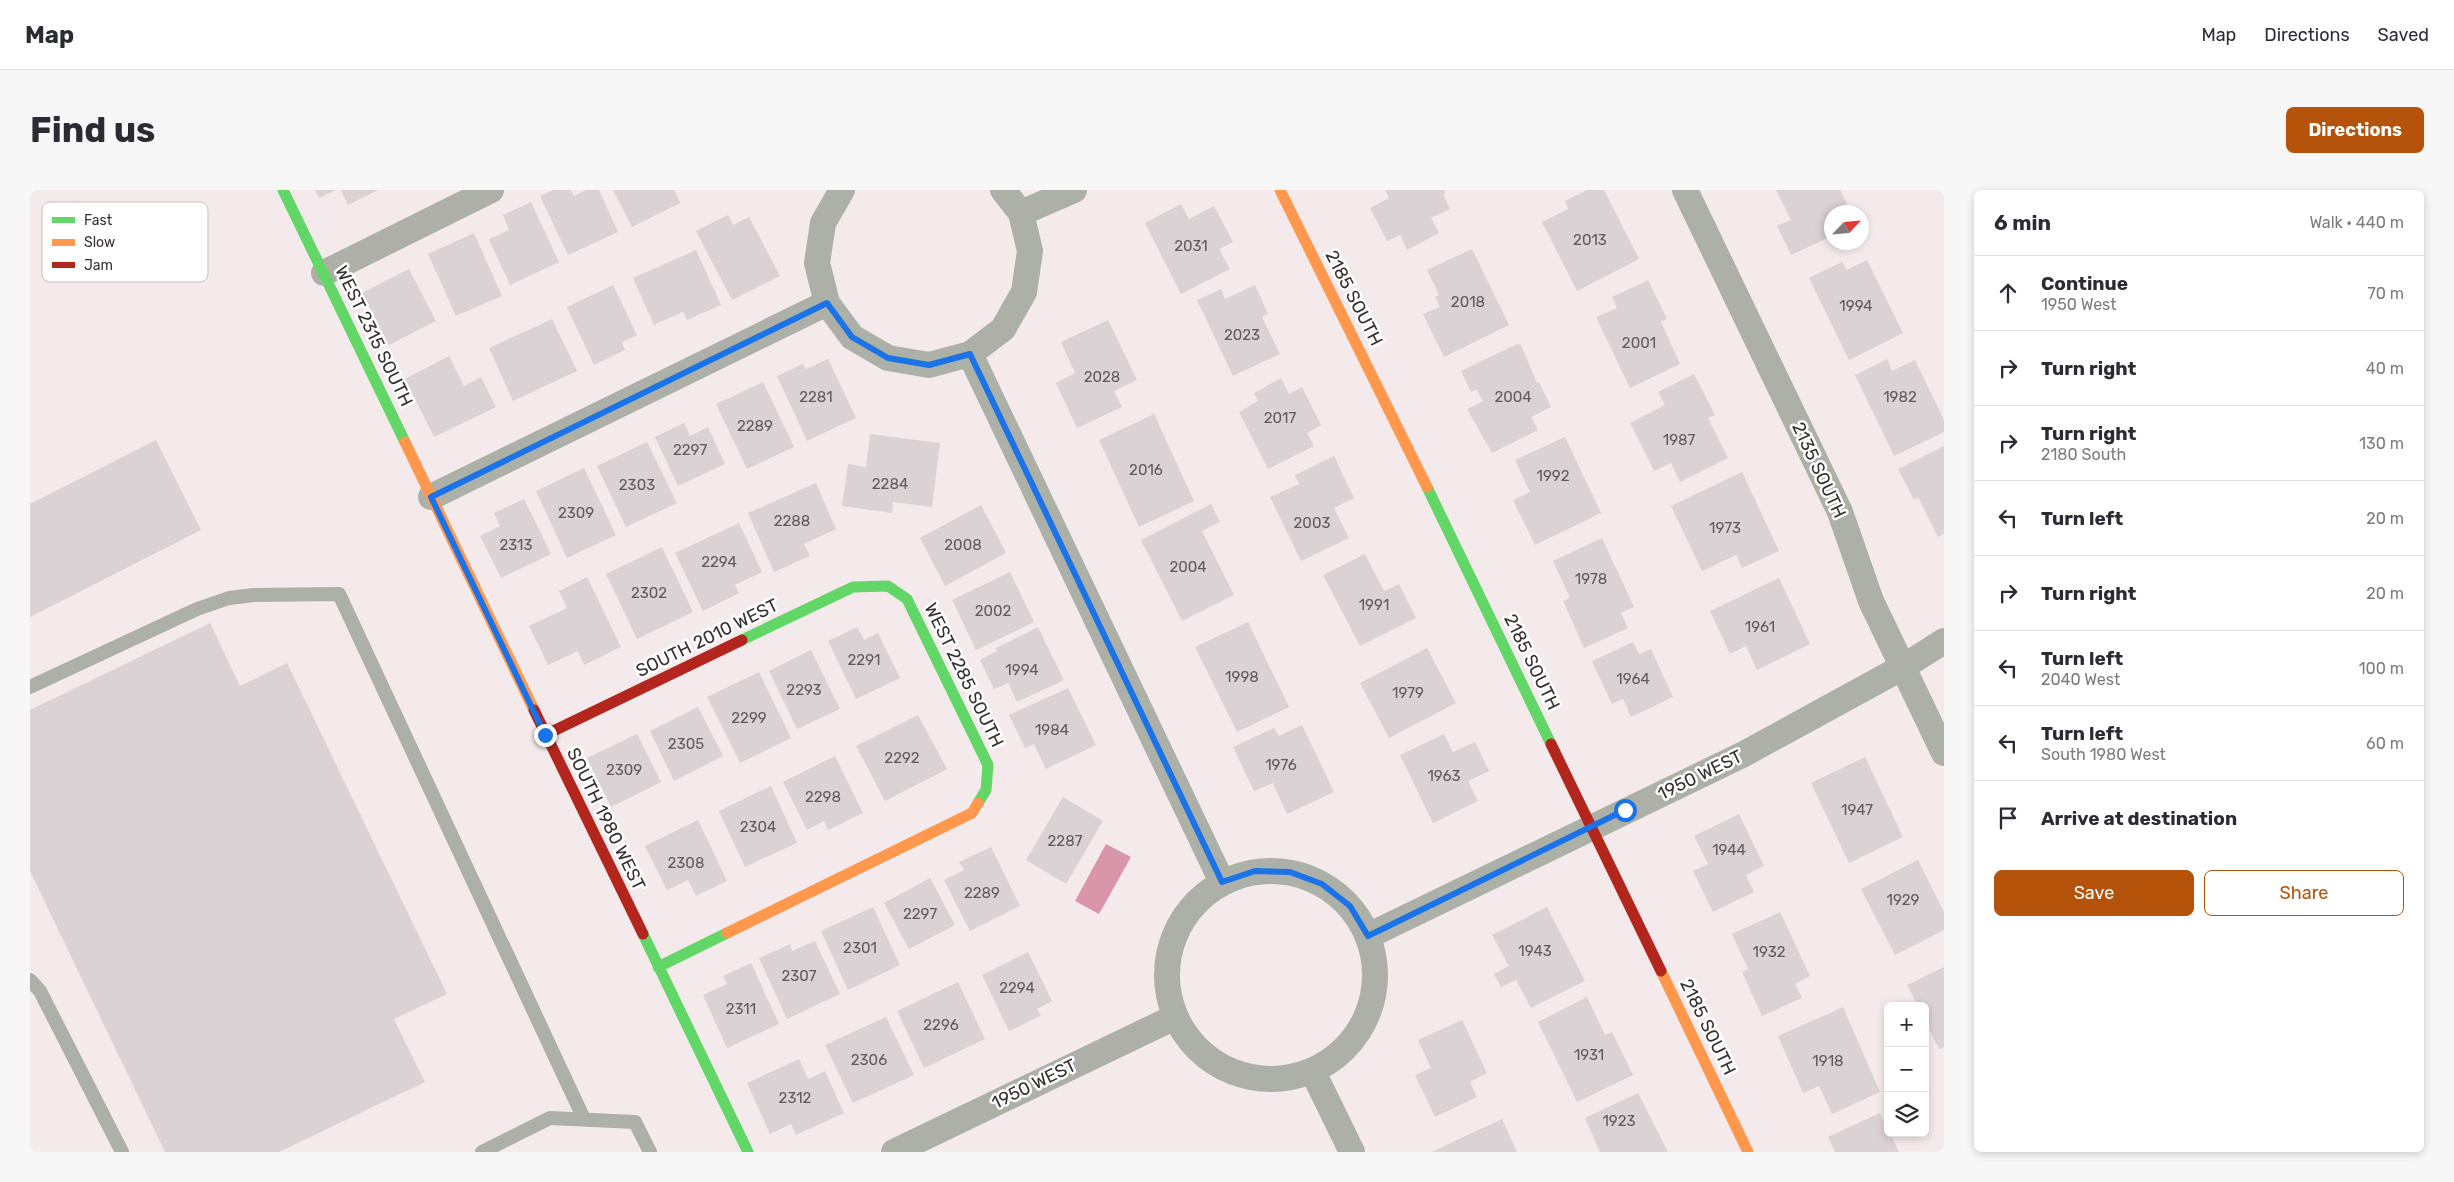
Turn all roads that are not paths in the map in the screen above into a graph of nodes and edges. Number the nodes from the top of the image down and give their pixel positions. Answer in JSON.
{"nodes":[{"id":1,"x":283,"y":190,"type":"edge"},
{"id":2,"x":491,"y":190,"type":"edge"},
{"id":3,"x":842,"y":190,"type":"edge"},
{"id":4,"x":1003,"y":190,"type":"edge"},
{"id":5,"x":1074,"y":190,"type":"edge"},
{"id":6,"x":1280,"y":190,"type":"edge"},
{"id":7,"x":1685,"y":190,"type":"edge"},
{"id":8,"x":1021,"y":214,"type":"junction"},
{"id":9,"x":324,"y":273,"type":"junction"},
{"id":10,"x":827,"y":303,"type":"junction"},
{"id":11,"x":970,"y":354,"type":"junction"},
{"id":12,"x":431,"y":497,"type":"junction"},
{"id":13,"x":888,"y":586,"type":"joint"},
{"id":14,"x":1944,"y":641,"type":"edge"},
{"id":15,"x":1903,"y":667,"type":"junction"},
{"id":16,"x":30,"y":687,"type":"edge"},
{"id":17,"x":545,"y":735,"type":"junction"},
{"id":18,"x":1944,"y":753,"type":"edge"},
{"id":19,"x":1592,"y":827,"type":"junction"},
{"id":20,"x":1222,"y":882,"type":"junction"},
{"id":21,"x":1368,"y":936,"type":"junction"},
{"id":22,"x":658,"y":967,"type":"junction"},
{"id":23,"x":30,"y":980,"type":"edge"},
{"id":24,"x":1174,"y":1017,"type":"junction"},
{"id":25,"x":1313,"y":1072,"type":"junction"},
{"id":26,"x":584,"y":1119,"type":"junction"},
{"id":27,"x":896,"y":1151,"type":"edge"},
{"id":28,"x":122,"y":1152,"type":"edge"},
{"id":29,"x":482,"y":1152,"type":"edge"},
{"id":30,"x":650,"y":1152,"type":"edge"},
{"id":31,"x":748,"y":1152,"type":"edge"},
{"id":32,"x":1352,"y":1152,"type":"edge"},
{"id":33,"x":1748,"y":1152,"type":"edge"}],
"edges":[{"from":1,"to":9,"type":"street","name":"WEST 2315 SOUTH"},
{"from":2,"to":9,"type":"street"},
{"from":3,"to":10,"type":"street"},
{"from":4,"to":8,"type":"street"},
{"from":5,"to":8,"type":"street"},
{"from":6,"to":19,"type":"street","name":"2185 SOUTH"},
{"from":7,"to":15,"type":"street","name":"2135 SOUTH"},
{"from":8,"to":11,"type":"street"},
{"from":9,"to":12,"type":"street","name":"WEST 2315 SOUTH"},
{"from":10,"to":11,"type":"street"},
{"from":10,"to":12,"type":"street"},
{"from":11,"to":20,"type":"street"},
{"from":12,"to":17,"type":"street","name":"SOUTH 1980 WEST"},
{"from":13,"to":17,"type":"street","name":"SOUTH 2010 WEST"},
{"from":13,"to":22,"type":"street","name":"WEST 2285 SOUTH"},
{"from":14,"to":15,"type":"street","name":"1950 WEST"},
{"from":15,"to":18,"type":"street","name":"2135 SOUTH"},
{"from":15,"to":19,"type":"street","name":"1950 WEST"},
{"from":16,"to":26,"type":"lane"},
{"from":17,"to":22,"type":"street","name":"SOUTH 1980 WEST"},
{"from":19,"to":21,"type":"street","name":"1950 WEST"},
{"from":19,"to":33,"type":"street","name":"2185 SOUTH"},
{"from":20,"to":21,"type":"street"},
{"from":20,"to":24,"type":"street"},
{"from":21,"to":25,"type":"street"},
{"from":22,"to":31,"type":"street","name":"SOUTH 1980 WEST"},
{"from":23,"to":28,"type":"lane"},
{"from":24,"to":25,"type":"street"},
{"from":24,"to":27,"type":"street","name":"1950 WEST"},
{"from":25,"to":32,"type":"street"},
{"from":26,"to":29,"type":"lane"},
{"from":26,"to":30,"type":"lane"}]}
